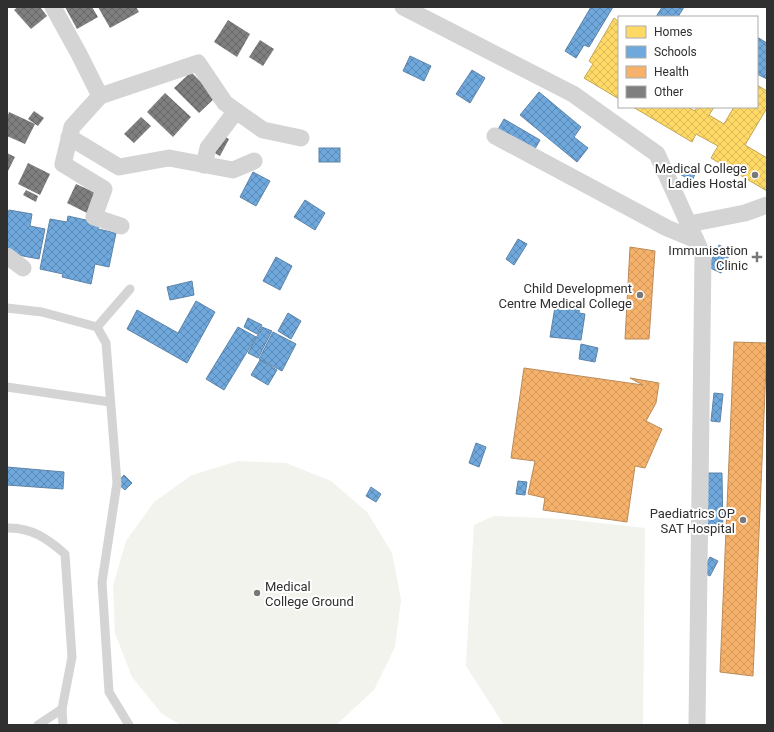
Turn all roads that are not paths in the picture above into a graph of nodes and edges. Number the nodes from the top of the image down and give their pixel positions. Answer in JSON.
{"nodes":[{"id":1,"x":53,"y":7,"type":"edge"},
{"id":2,"x":403,"y":7,"type":"edge"},
{"id":3,"x":100,"y":96,"type":"junction"},
{"id":4,"x":236,"y":111,"type":"junction"},
{"id":5,"x":495,"y":136,"type":"dead end"},
{"id":6,"x":69,"y":137,"type":"junction"},
{"id":7,"x":301,"y":138,"type":"dead end"},
{"id":8,"x":254,"y":161,"type":"dead end"},
{"id":9,"x":204,"y":165,"type":"junction"},
{"id":10,"x":767,"y":205,"type":"edge"},
{"id":11,"x":689,"y":224,"type":"junction"},
{"id":12,"x":121,"y":226,"type":"dead end"},
{"id":13,"x":696,"y":240,"type":"junction"},
{"id":14,"x":7,"y":256,"type":"edge"},
{"id":15,"x":23,"y":268,"type":"dead end"},
{"id":16,"x":130,"y":289,"type":"dead end"},
{"id":17,"x":7,"y":308,"type":"edge"},
{"id":18,"x":97,"y":327,"type":"junction"},
{"id":19,"x":7,"y":387,"type":"edge"},
{"id":20,"x":110,"y":402,"type":"junction"},
{"id":21,"x":7,"y":528,"type":"edge"},
{"id":22,"x":62,"y":709,"type":"junction"},
{"id":23,"x":38,"y":725,"type":"edge"},
{"id":24,"x":63,"y":725,"type":"edge"},
{"id":25,"x":129,"y":725,"type":"edge"},
{"id":26,"x":697,"y":725,"type":"edge"}],
"edges":[{"from":1,"to":3,"type":"street"},
{"from":2,"to":11,"type":"street"},
{"from":3,"to":4,"type":"street"},
{"from":3,"to":6,"type":"street"},
{"from":4,"to":7,"type":"street"},
{"from":4,"to":9,"type":"street"},
{"from":5,"to":13,"type":"street"},
{"from":6,"to":9,"type":"street"},
{"from":6,"to":12,"type":"street"},
{"from":8,"to":9,"type":"street"},
{"from":10,"to":11,"type":"street"},
{"from":11,"to":13,"type":"street"},
{"from":13,"to":26,"type":"street"},
{"from":14,"to":15,"type":"street"},
{"from":16,"to":18,"type":"lane"},
{"from":17,"to":18,"type":"lane"},
{"from":18,"to":20,"type":"lane"},
{"from":19,"to":20,"type":"lane"},
{"from":20,"to":25,"type":"lane"},
{"from":21,"to":22,"type":"lane"},
{"from":22,"to":23,"type":"lane"},
{"from":22,"to":24,"type":"lane"}]}
